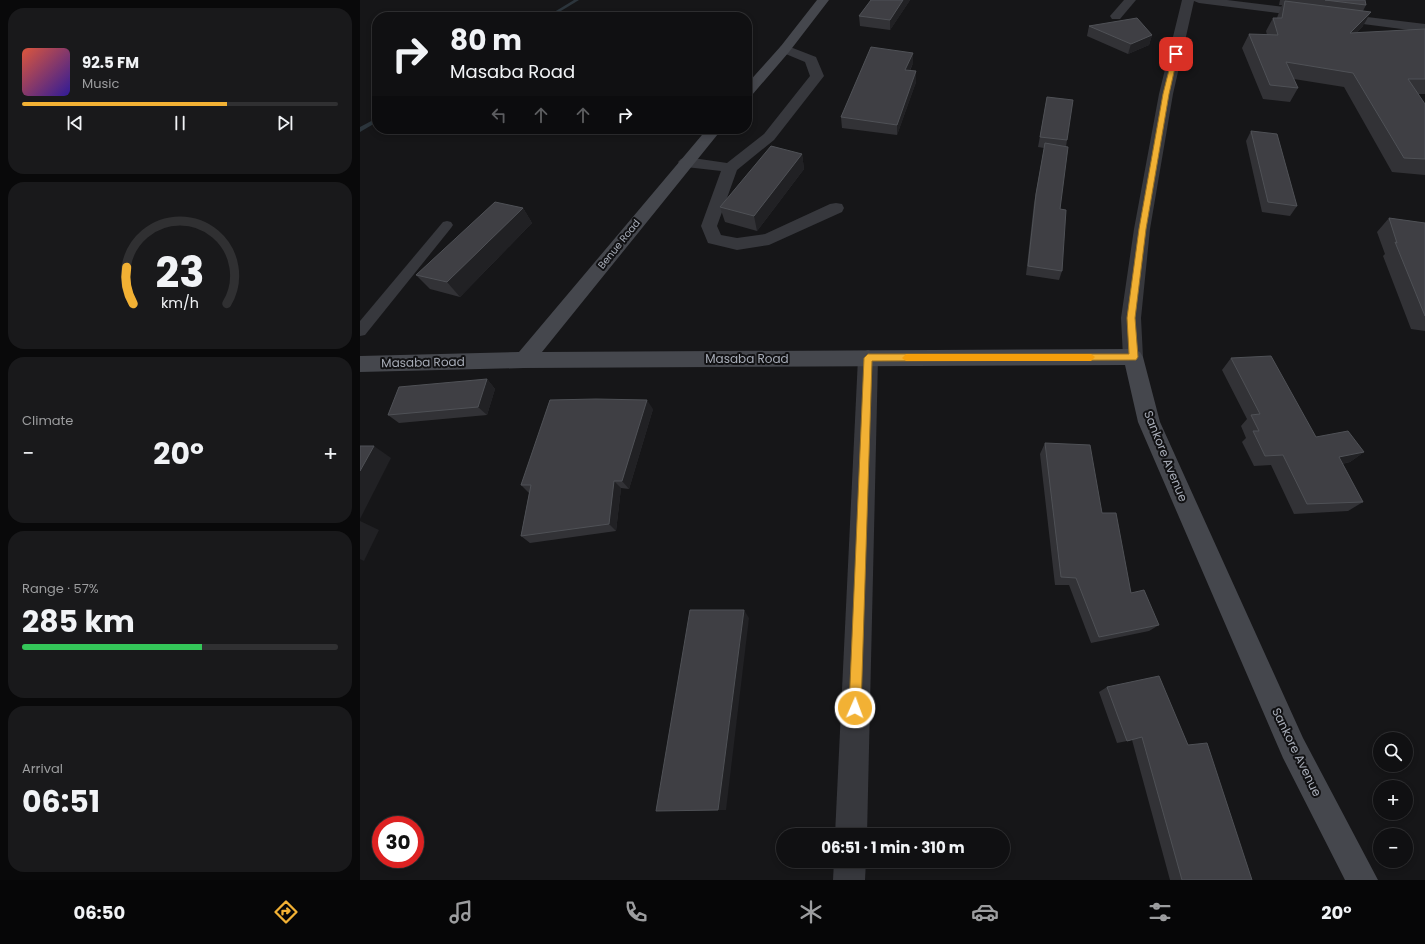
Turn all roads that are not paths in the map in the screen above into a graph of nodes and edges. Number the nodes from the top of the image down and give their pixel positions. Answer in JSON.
{"nodes":[{"id":1,"x":823,"y":0,"type":"edge"},
{"id":2,"x":1130,"y":0,"type":"edge"},
{"id":3,"x":1188,"y":0,"type":"edge"},
{"id":4,"x":1199,"y":0,"type":"edge"},
{"id":5,"x":1116,"y":16,"type":"dead end"},
{"id":6,"x":1425,"y":28,"type":"edge"},
{"id":7,"x":785,"y":49,"type":"junction"},
{"id":8,"x":752,"y":86,"type":"edge"},
{"id":9,"x":711,"y":134,"type":"edge"},
{"id":10,"x":686,"y":162,"type":"junction"},
{"id":11,"x":730,"y":168,"type":"junction"},
{"id":12,"x":836,"y":208,"type":"dead end"},
{"id":13,"x":448,"y":225,"type":"dead end"},
{"id":14,"x":360,"y":331,"type":"edge"},
{"id":15,"x":1133,"y":357,"type":"junction"},
{"id":16,"x":868,"y":358,"type":"junction"},
{"id":17,"x":524,"y":360,"type":"junction"},
{"id":18,"x":360,"y":364,"type":"edge"},
{"id":19,"x":851,"y":828,"type":"edge"},
{"id":20,"x":850,"y":868,"type":"edge"},
{"id":21,"x":849,"y":880,"type":"edge"},
{"id":22,"x":1362,"y":880,"type":"edge"}],
"edges":[{"from":1,"to":7,"type":"street"},
{"from":2,"to":5,"type":"street"},
{"from":3,"to":15,"type":"street","name":"Sankore Avenue"},
{"from":4,"to":6,"type":"street"},
{"from":7,"to":8,"type":"street"},
{"from":7,"to":11,"type":"street"},
{"from":9,"to":10,"type":"street","name":"Benue Road"},
{"from":10,"to":11,"type":"street"},
{"from":10,"to":17,"type":"street","name":"Benue Road"},
{"from":11,"to":12,"type":"street"},
{"from":13,"to":14,"type":"lane"},
{"from":15,"to":16,"type":"street","name":"Masaba Road"},
{"from":15,"to":22,"type":"street","name":"Sankore Avenue"},
{"from":16,"to":17,"type":"street","name":"Masaba Road"},
{"from":16,"to":19,"type":"street"},
{"from":17,"to":18,"type":"street","name":"Masaba Road"},
{"from":20,"to":21,"type":"street"}]}
